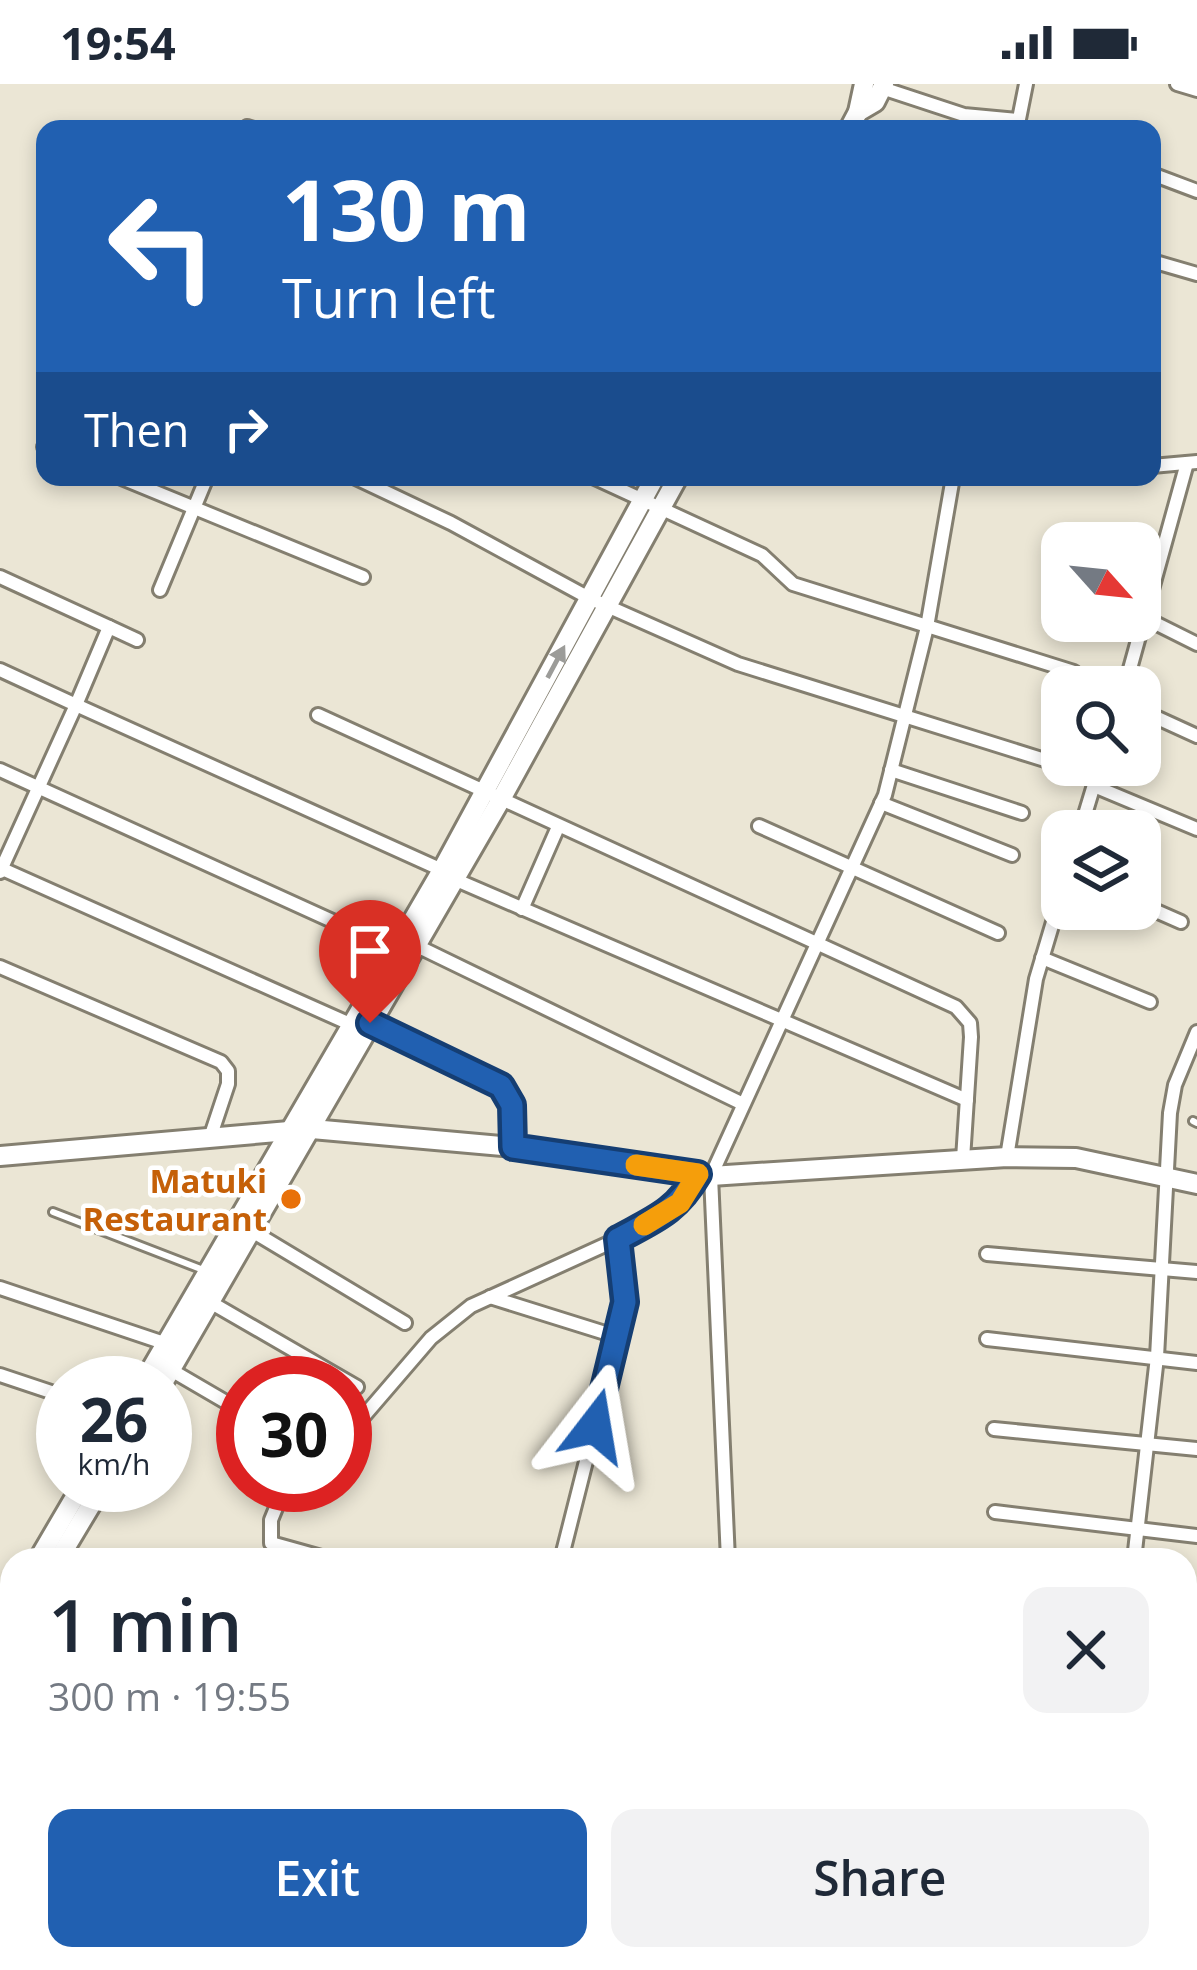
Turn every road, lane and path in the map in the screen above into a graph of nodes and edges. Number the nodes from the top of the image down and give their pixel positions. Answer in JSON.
{"nodes":[{"id":1,"x":1026,"y":84,"type":"edge"},
{"id":2,"x":1177,"y":84,"type":"edge"},
{"id":3,"x":877,"y":86,"type":"edge"},
{"id":4,"x":1197,"y":90,"type":"edge"},
{"id":5,"x":854,"y":120,"type":"edge"},
{"id":6,"x":994,"y":120,"type":"edge"},
{"id":7,"x":1019,"y":120,"type":"edge"},
{"id":8,"x":1161,"y":177,"type":"edge"},
{"id":9,"x":1197,"y":191,"type":"edge"},
{"id":10,"x":1161,"y":264,"type":"edge"},
{"id":11,"x":1197,"y":274,"type":"edge"},
{"id":12,"x":1192,"y":462,"type":"edge"},
{"id":13,"x":1161,"y":465,"type":"edge"},
{"id":14,"x":142,"y":486,"type":"edge"},
{"id":15,"x":203,"y":486,"type":"edge"},
{"id":16,"x":373,"y":486,"type":"edge"},
{"id":17,"x":612,"y":486,"type":"edge"},
{"id":18,"x":654,"y":486,"type":"edge"},
{"id":19,"x":669,"y":486,"type":"edge"},
{"id":20,"x":951,"y":486,"type":"edge"},
{"id":21,"x":651,"y":505,"type":"junction"},
{"id":22,"x":194,"y":507,"type":"junction"},
{"id":23,"x":1161,"y":565,"type":"edge"},
{"id":24,"x":0,"y":577,"type":"edge"},
{"id":25,"x":363,"y":577,"type":"dead end"},
{"id":26,"x":160,"y":590,"type":"dead end"},
{"id":27,"x":598,"y":602,"type":"junction"},
{"id":28,"x":1161,"y":626,"type":"edge"},
{"id":29,"x":927,"y":627,"type":"junction"},
{"id":30,"x":110,"y":628,"type":"junction"},
{"id":31,"x":137,"y":640,"type":"dead end"},
{"id":32,"x":1197,"y":644,"type":"edge"},
{"id":33,"x":1054,"y":666,"type":"edge"},
{"id":34,"x":0,"y":670,"type":"edge"},
{"id":35,"x":76,"y":705,"type":"junction"},
{"id":36,"x":318,"y":715,"type":"dead end"},
{"id":37,"x":904,"y":716,"type":"junction"},
{"id":38,"x":1161,"y":720,"type":"edge"},
{"id":39,"x":1197,"y":736,"type":"edge"},
{"id":40,"x":1041,"y":759,"type":"edge"},
{"id":41,"x":0,"y":770,"type":"edge"},
{"id":42,"x":891,"y":770,"type":"junction"},
{"id":43,"x":1094,"y":786,"type":"joint"},
{"id":44,"x":40,"y":788,"type":"junction"},
{"id":45,"x":492,"y":797,"type":"junction"},
{"id":46,"x":881,"y":803,"type":"junction"},
{"id":47,"x":1087,"y":810,"type":"edge"},
{"id":48,"x":1022,"y":813,"type":"dead end"},
{"id":49,"x":759,"y":826,"type":"dead end"},
{"id":50,"x":558,"y":827,"type":"junction"},
{"id":51,"x":1197,"y":829,"type":"edge"},
{"id":52,"x":1012,"y":855,"type":"dead end"},
{"id":53,"x":852,"y":867,"type":"junction"},
{"id":54,"x":0,"y":870,"type":"edge"},
{"id":55,"x":448,"y":875,"type":"junction"},
{"id":56,"x":522,"y":909,"type":"junction"},
{"id":57,"x":1161,"y":913,"type":"edge"},
{"id":58,"x":1181,"y":922,"type":"dead end"},
{"id":59,"x":1050,"y":930,"type":"edge"},
{"id":60,"x":998,"y":933,"type":"dead end"},
{"id":61,"x":819,"y":943,"type":"junction"},
{"id":62,"x":415,"y":945,"type":"junction"},
{"id":63,"x":394,"y":949,"type":"junction"},
{"id":64,"x":1042,"y":958,"type":"junction"},
{"id":65,"x":0,"y":967,"type":"edge"},
{"id":66,"x":1150,"y":1002,"type":"dead end"},
{"id":67,"x":783,"y":1021,"type":"junction"},
{"id":68,"x":360,"y":1024,"type":"junction"},
{"id":69,"x":1197,"y":1032,"type":"edge"},
{"id":70,"x":1193,"y":1054,"type":"edge"},
{"id":71,"x":967,"y":1100,"type":"junction"},
{"id":72,"x":743,"y":1104,"type":"junction"},
{"id":73,"x":312,"y":1129,"type":"junction"},
{"id":74,"x":291,"y":1131,"type":"junction"},
{"id":75,"x":210,"y":1138,"type":"junction"},
{"id":76,"x":513,"y":1147,"type":"junction"},
{"id":77,"x":0,"y":1157,"type":"edge"},
{"id":78,"x":1007,"y":1157,"type":"junction"},
{"id":79,"x":963,"y":1159,"type":"junction"},
{"id":80,"x":705,"y":1175,"type":"junction"},
{"id":81,"x":1168,"y":1177,"type":"junction"},
{"id":82,"x":1197,"y":1184,"type":"edge"},
{"id":83,"x":52,"y":1212,"type":"dead end"},
{"id":84,"x":252,"y":1231,"type":"junction"},
{"id":85,"x":618,"y":1239,"type":"junction"},
{"id":86,"x":987,"y":1255,"type":"dead end"},
{"id":87,"x":1163,"y":1268,"type":"junction"},
{"id":88,"x":1197,"y":1272,"type":"edge"},
{"id":89,"x":209,"y":1273,"type":"junction"},
{"id":90,"x":0,"y":1288,"type":"edge"},
{"id":91,"x":490,"y":1298,"type":"junction"},
{"id":92,"x":210,"y":1302,"type":"junction"},
{"id":93,"x":405,"y":1323,"type":"dead end"},
{"id":94,"x":618,"y":1336,"type":"junction"},
{"id":95,"x":987,"y":1339,"type":"dead end"},
{"id":96,"x":166,"y":1344,"type":"junction"},
{"id":97,"x":159,"y":1356,"type":"edge"},
{"id":98,"x":179,"y":1356,"type":"edge"},
{"id":99,"x":303,"y":1356,"type":"edge"},
{"id":100,"x":1157,"y":1358,"type":"junction"},
{"id":101,"x":1197,"y":1363,"type":"edge"},
{"id":102,"x":0,"y":1375,"type":"edge"},
{"id":103,"x":36,"y":1387,"type":"edge"},
{"id":104,"x":372,"y":1407,"type":"edge"},
{"id":105,"x":994,"y":1429,"type":"dead end"},
{"id":106,"x":1146,"y":1444,"type":"junction"},
{"id":107,"x":1197,"y":1449,"type":"edge"},
{"id":108,"x":66,"y":1512,"type":"edge"},
{"id":109,"x":87,"y":1512,"type":"edge"},
{"id":110,"x":274,"y":1512,"type":"edge"},
{"id":111,"x":995,"y":1512,"type":"dead end"},
{"id":112,"x":1139,"y":1528,"type":"junction"},
{"id":113,"x":1197,"y":1536,"type":"edge"},
{"id":114,"x":45,"y":1548,"type":"edge"},
{"id":115,"x":65,"y":1548,"type":"edge"},
{"id":116,"x":289,"y":1548,"type":"edge"},
{"id":117,"x":564,"y":1548,"type":"edge"},
{"id":118,"x":727,"y":1548,"type":"edge"},
{"id":119,"x":1136,"y":1548,"type":"edge"}],
"edges":[{"from":1,"to":7,"type":"street"},
{"from":2,"to":4,"type":"street"},
{"from":3,"to":5,"type":"street"},
{"from":3,"to":6,"type":"street"},
{"from":8,"to":9,"type":"street"},
{"from":10,"to":11,"type":"street"},
{"from":12,"to":13,"type":"street"},
{"from":12,"to":23,"type":"street"},
{"from":14,"to":22,"type":"street"},
{"from":15,"to":22,"type":"street"},
{"from":16,"to":27,"type":"street"},
{"from":17,"to":21,"type":"street"},
{"from":18,"to":21,"type":"street"},
{"from":19,"to":21,"type":"street"},
{"from":20,"to":29,"type":"street"},
{"from":21,"to":27,"type":"street"},
{"from":21,"to":29,"type":"street"},
{"from":22,"to":25,"type":"street"},
{"from":22,"to":26,"type":"street"},
{"from":24,"to":30,"type":"street"},
{"from":27,"to":37,"type":"street"},
{"from":27,"to":45,"type":"street"},
{"from":28,"to":32,"type":"street"},
{"from":29,"to":33,"type":"street"},
{"from":29,"to":37,"type":"street"},
{"from":30,"to":31,"type":"street"},
{"from":30,"to":35,"type":"street"},
{"from":34,"to":35,"type":"street"},
{"from":35,"to":44,"type":"street"},
{"from":35,"to":55,"type":"street"},
{"from":36,"to":45,"type":"street"},
{"from":37,"to":40,"type":"street"},
{"from":37,"to":42,"type":"street"},
{"from":38,"to":39,"type":"street"},
{"from":41,"to":44,"type":"street"},
{"from":42,"to":46,"type":"street"},
{"from":42,"to":48,"type":"street"},
{"from":43,"to":47,"type":"street"},
{"from":43,"to":51,"type":"street"},
{"from":44,"to":54,"type":"street"},
{"from":44,"to":63,"type":"street"},
{"from":45,"to":50,"type":"street"},
{"from":45,"to":55,"type":"street"},
{"from":46,"to":52,"type":"street"},
{"from":46,"to":53,"type":"street"},
{"from":49,"to":53,"type":"street"},
{"from":50,"to":56,"type":"street"},
{"from":50,"to":61,"type":"street"},
{"from":53,"to":60,"type":"street"},
{"from":53,"to":61,"type":"street"},
{"from":54,"to":68,"type":"street"},
{"from":55,"to":56,"type":"street"},
{"from":55,"to":62,"type":"street"},
{"from":55,"to":63,"type":"street"},
{"from":56,"to":67,"type":"street"},
{"from":57,"to":58,"type":"street"},
{"from":59,"to":64,"type":"street"},
{"from":61,"to":67,"type":"street"},
{"from":61,"to":71,"type":"street"},
{"from":62,"to":68,"type":"street"},
{"from":62,"to":72,"type":"street"},
{"from":63,"to":68,"type":"street"},
{"from":64,"to":66,"type":"street"},
{"from":64,"to":78,"type":"street"},
{"from":65,"to":75,"type":"street"},
{"from":67,"to":71,"type":"street"},
{"from":67,"to":72,"type":"street"},
{"from":68,"to":73,"type":"street"},
{"from":68,"to":74,"type":"street"},
{"from":68,"to":76,"type":"street"},
{"from":69,"to":70,"type":"street"},
{"from":70,"to":81,"type":"street"},
{"from":71,"to":79,"type":"street"},
{"from":72,"to":80,"type":"street"},
{"from":73,"to":74,"type":"street"},
{"from":73,"to":76,"type":"street"},
{"from":73,"to":84,"type":"street"},
{"from":74,"to":75,"type":"street"},
{"from":74,"to":89,"type":"street"},
{"from":75,"to":77,"type":"street"},
{"from":76,"to":80,"type":"street"},
{"from":78,"to":79,"type":"street"},
{"from":78,"to":81,"type":"street"},
{"from":79,"to":80,"type":"street"},
{"from":80,"to":85,"type":"street"},
{"from":80,"to":118,"type":"street"},
{"from":81,"to":82,"type":"street"},
{"from":81,"to":87,"type":"street"},
{"from":83,"to":89,"type":"lane"},
{"from":84,"to":92,"type":"street"},
{"from":84,"to":93,"type":"street"},
{"from":85,"to":91,"type":"street"},
{"from":85,"to":94,"type":"street"},
{"from":86,"to":87,"type":"street"},
{"from":87,"to":88,"type":"street"},
{"from":87,"to":100,"type":"street"},
{"from":89,"to":96,"type":"street"},
{"from":90,"to":96,"type":"street"},
{"from":91,"to":94,"type":"street"},
{"from":91,"to":104,"type":"street"},
{"from":92,"to":98,"type":"street"},
{"from":92,"to":99,"type":"street"},
{"from":94,"to":117,"type":"street"},
{"from":95,"to":100,"type":"street"},
{"from":96,"to":97,"type":"street"},
{"from":100,"to":101,"type":"street"},
{"from":100,"to":106,"type":"street"},
{"from":102,"to":103,"type":"street"},
{"from":105,"to":106,"type":"street"},
{"from":106,"to":107,"type":"street"},
{"from":106,"to":112,"type":"street"},
{"from":108,"to":114,"type":"street"},
{"from":109,"to":115,"type":"street"},
{"from":110,"to":116,"type":"street"},
{"from":111,"to":112,"type":"street"},
{"from":112,"to":113,"type":"street"},
{"from":112,"to":119,"type":"street"}]}
